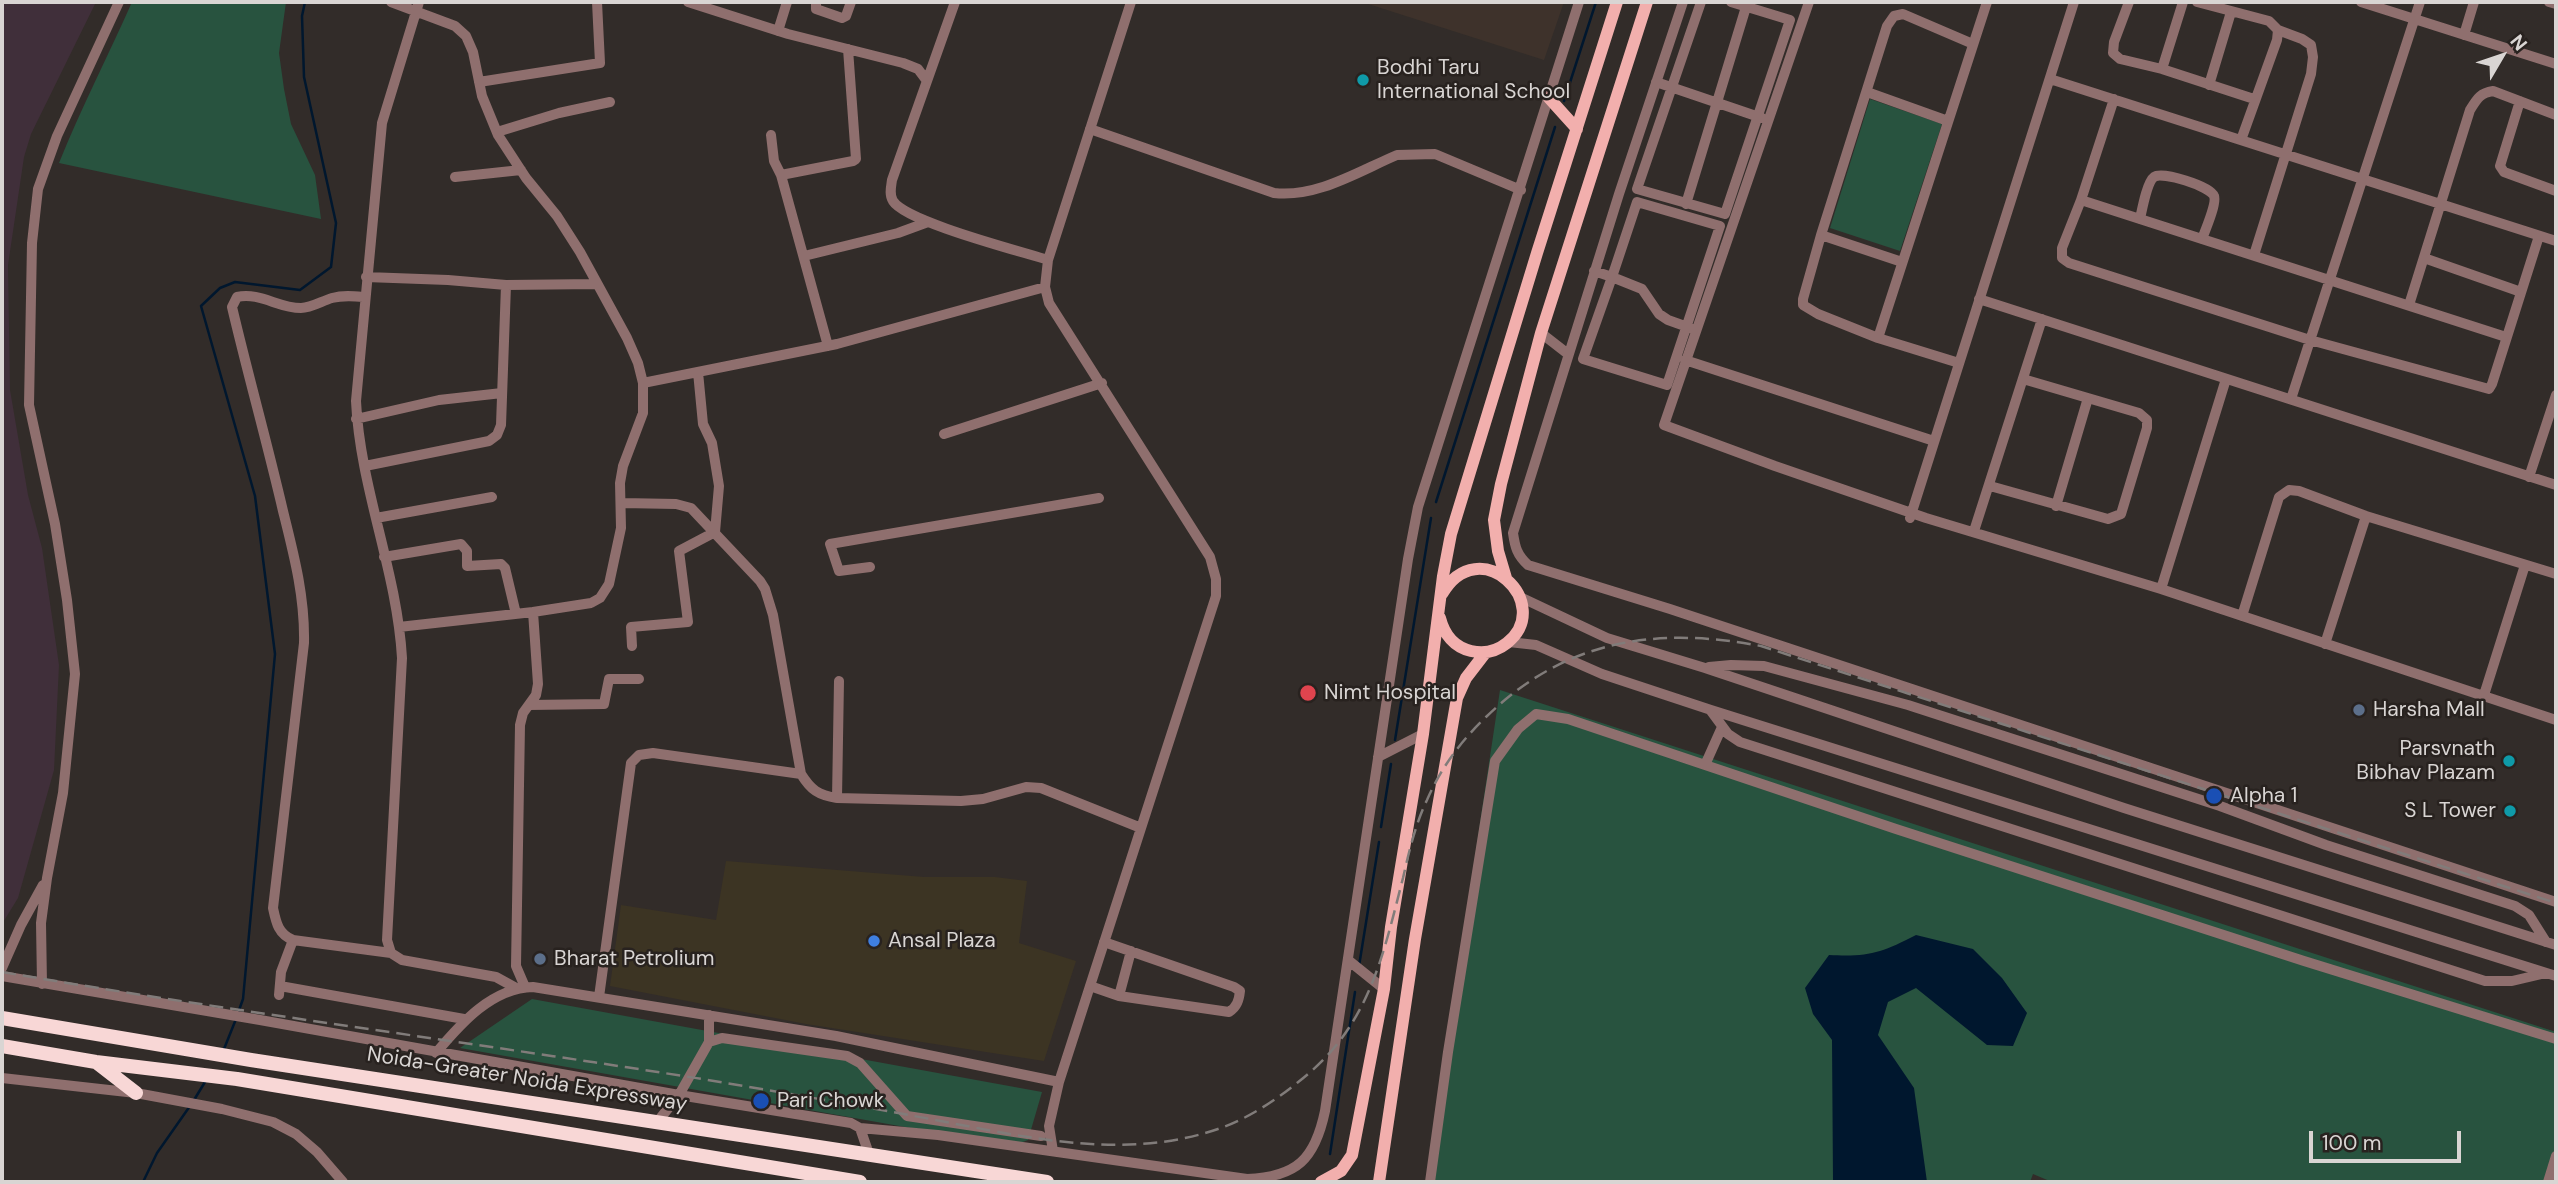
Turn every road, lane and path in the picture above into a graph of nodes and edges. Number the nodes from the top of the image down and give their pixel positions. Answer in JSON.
{"nodes":[{"id":1,"x":119,"y":2,"type":"edge"},
{"id":2,"x":391,"y":2,"type":"edge"},
{"id":3,"x":597,"y":2,"type":"edge"},
{"id":4,"x":688,"y":2,"type":"edge"},
{"id":5,"x":787,"y":2,"type":"edge"},
{"id":6,"x":816,"y":2,"type":"edge"},
{"id":7,"x":851,"y":2,"type":"edge"},
{"id":8,"x":955,"y":2,"type":"edge"},
{"id":9,"x":1131,"y":2,"type":"edge"},
{"id":10,"x":1579,"y":2,"type":"edge"},
{"id":11,"x":1617,"y":2,"type":"edge"},
{"id":12,"x":1647,"y":2,"type":"edge"},
{"id":13,"x":1683,"y":2,"type":"edge"},
{"id":14,"x":1701,"y":2,"type":"edge"},
{"id":15,"x":1731,"y":2,"type":"edge"},
{"id":16,"x":1809,"y":2,"type":"edge"},
{"id":17,"x":1987,"y":2,"type":"edge"},
{"id":18,"x":2074,"y":2,"type":"edge"},
{"id":19,"x":2129,"y":2,"type":"edge"},
{"id":20,"x":2183,"y":2,"type":"edge"},
{"id":21,"x":2197,"y":2,"type":"edge"},
{"id":22,"x":2361,"y":2,"type":"edge"},
{"id":23,"x":2420,"y":2,"type":"edge"},
{"id":24,"x":2474,"y":2,"type":"edge"},
{"id":25,"x":2549,"y":2,"type":"edge"},
{"id":26,"x":2556,"y":4,"type":"edge"},
{"id":27,"x":418,"y":6,"type":"edge"},
{"id":28,"x":1746,"y":7,"type":"junction"},
{"id":29,"x":2231,"y":12,"type":"junction"},
{"id":30,"x":2414,"y":19,"type":"junction"},
{"id":31,"x":2278,"y":30,"type":"junction"},
{"id":32,"x":778,"y":31,"type":"junction"},
{"id":33,"x":2464,"y":34,"type":"junction"},
{"id":34,"x":1973,"y":44,"type":"junction"},
{"id":35,"x":848,"y":49,"type":"junction"},
{"id":36,"x":2556,"y":64,"type":"edge"},
{"id":37,"x":2162,"y":69,"type":"junction"},
{"id":38,"x":2050,"y":79,"type":"junction"},
{"id":39,"x":927,"y":81,"type":"junction"},
{"id":40,"x":479,"y":82,"type":"junction"},
{"id":41,"x":1656,"y":82,"type":"junction"},
{"id":42,"x":2209,"y":85,"type":"junction"},
{"id":43,"x":1671,"y":88,"type":"junction"},
{"id":44,"x":1867,"y":92,"type":"junction"},
{"id":45,"x":1549,"y":98,"type":"junction"},
{"id":46,"x":2114,"y":99,"type":"junction"},
{"id":47,"x":2254,"y":99,"type":"junction"},
{"id":48,"x":2520,"y":101,"type":"junction"},
{"id":49,"x":610,"y":102,"type":"dead end"},
{"id":50,"x":1717,"y":103,"type":"junction"},
{"id":51,"x":2556,"y":114,"type":"edge"},
{"id":52,"x":1763,"y":119,"type":"junction"},
{"id":53,"x":1948,"y":121,"type":"junction"},
{"id":54,"x":1090,"y":129,"type":"junction"},
{"id":55,"x":1577,"y":129,"type":"junction"},
{"id":56,"x":497,"y":132,"type":"junction"},
{"id":57,"x":771,"y":135,"type":"dead end"},
{"id":58,"x":2241,"y":140,"type":"junction"},
{"id":59,"x":2287,"y":155,"type":"junction"},
{"id":60,"x":521,"y":170,"type":"junction"},
{"id":61,"x":781,"y":175,"type":"junction"},
{"id":62,"x":455,"y":177,"type":"dead end"},
{"id":63,"x":2362,"y":179,"type":"junction"},
{"id":64,"x":1521,"y":190,"type":"junction"},
{"id":65,"x":2556,"y":191,"type":"edge"},
{"id":66,"x":2081,"y":200,"type":"junction"},
{"id":67,"x":1686,"y":204,"type":"junction"},
{"id":68,"x":2441,"y":205,"type":"junction"},
{"id":69,"x":2140,"y":219,"type":"junction"},
{"id":70,"x":928,"y":222,"type":"junction"},
{"id":71,"x":1821,"y":235,"type":"junction"},
{"id":72,"x":2539,"y":236,"type":"junction"},
{"id":73,"x":2202,"y":239,"type":"junction"},
{"id":74,"x":2556,"y":241,"type":"edge"},
{"id":75,"x":2254,"y":255,"type":"junction"},
{"id":76,"x":804,"y":256,"type":"junction"},
{"id":77,"x":2424,"y":258,"type":"junction"},
{"id":78,"x":1048,"y":260,"type":"junction"},
{"id":79,"x":1902,"y":262,"type":"junction"},
{"id":80,"x":1594,"y":271,"type":"junction"},
{"id":81,"x":366,"y":277,"type":"junction"},
{"id":82,"x":1612,"y":277,"type":"junction"},
{"id":83,"x":2330,"y":279,"type":"junction"},
{"id":84,"x":597,"y":284,"type":"junction"},
{"id":85,"x":506,"y":285,"type":"junction"},
{"id":86,"x":1045,"y":287,"type":"junction"},
{"id":87,"x":2521,"y":292,"type":"junction"},
{"id":88,"x":365,"y":297,"type":"junction"},
{"id":89,"x":1979,"y":299,"type":"junction"},
{"id":90,"x":2409,"y":305,"type":"junction"},
{"id":91,"x":2042,"y":319,"type":"junction"},
{"id":92,"x":1691,"y":329,"type":"junction"},
{"id":93,"x":1541,"y":333,"type":"junction"},
{"id":94,"x":2506,"y":337,"type":"junction"},
{"id":95,"x":1878,"y":338,"type":"junction"},
{"id":96,"x":2310,"y":340,"type":"junction"},
{"id":97,"x":828,"y":346,"type":"junction"},
{"id":98,"x":1568,"y":354,"type":"junction"},
{"id":99,"x":1685,"y":360,"type":"junction"},
{"id":100,"x":1959,"y":363,"type":"junction"},
{"id":101,"x":698,"y":372,"type":"junction"},
{"id":102,"x":2023,"y":379,"type":"junction"},
{"id":103,"x":2226,"y":379,"type":"junction"},
{"id":104,"x":642,"y":383,"type":"junction"},
{"id":105,"x":1102,"y":383,"type":"junction"},
{"id":106,"x":502,"y":393,"type":"junction"},
{"id":107,"x":2556,"y":395,"type":"edge"},
{"id":108,"x":2088,"y":398,"type":"junction"},
{"id":109,"x":2291,"y":399,"type":"junction"},
{"id":110,"x":356,"y":419,"type":"junction"},
{"id":111,"x":944,"y":434,"type":"dead end"},
{"id":112,"x":1934,"y":441,"type":"junction"},
{"id":113,"x":365,"y":466,"type":"junction"},
{"id":114,"x":2529,"y":477,"type":"junction"},
{"id":115,"x":1990,"y":485,"type":"junction"},
{"id":116,"x":2556,"y":485,"type":"edge"},
{"id":117,"x":492,"y":497,"type":"dead end"},
{"id":118,"x":1099,"y":498,"type":"dead end"},
{"id":119,"x":622,"y":503,"type":"junction"},
{"id":120,"x":2056,"y":506,"type":"junction"},
{"id":121,"x":1911,"y":515,"type":"junction"},
{"id":122,"x":2366,"y":516,"type":"junction"},
{"id":123,"x":376,"y":518,"type":"junction"},
{"id":124,"x":1974,"y":531,"type":"junction"},
{"id":125,"x":715,"y":532,"type":"junction"},
{"id":126,"x":384,"y":557,"type":"junction"},
{"id":127,"x":2525,"y":565,"type":"junction"},
{"id":128,"x":870,"y":568,"type":"dead end"},
{"id":129,"x":2556,"y":575,"type":"edge"},
{"id":130,"x":1507,"y":578,"type":"junction"},
{"id":131,"x":2161,"y":589,"type":"junction"},
{"id":132,"x":1442,"y":594,"type":"junction"},
{"id":133,"x":1520,"y":597,"type":"junction"},
{"id":134,"x":533,"y":611,"type":"junction"},
{"id":135,"x":516,"y":614,"type":"junction"},
{"id":136,"x":1439,"y":615,"type":"junction"},
{"id":137,"x":2242,"y":616,"type":"junction"},
{"id":138,"x":400,"y":627,"type":"junction"},
{"id":139,"x":1509,"y":642,"type":"junction"},
{"id":140,"x":2325,"y":644,"type":"junction"},
{"id":141,"x":632,"y":646,"type":"dead end"},
{"id":142,"x":1486,"y":652,"type":"junction"},
{"id":143,"x":1704,"y":668,"type":"junction"},
{"id":144,"x":639,"y":679,"type":"dead end"},
{"id":145,"x":839,"y":681,"type":"dead end"},
{"id":146,"x":2484,"y":695,"type":"junction"},
{"id":147,"x":529,"y":705,"type":"junction"},
{"id":148,"x":1711,"y":710,"type":"junction"},
{"id":149,"x":2556,"y":720,"type":"edge"},
{"id":150,"x":1722,"y":727,"type":"junction"},
{"id":151,"x":1423,"y":734,"type":"junction"},
{"id":152,"x":1378,"y":757,"type":"junction"},
{"id":153,"x":1705,"y":765,"type":"junction"},
{"id":154,"x":801,"y":774,"type":"junction"},
{"id":155,"x":837,"y":798,"type":"junction"},
{"id":156,"x":1141,"y":828,"type":"junction"},
{"id":157,"x":47,"y":878,"type":"junction"},
{"id":158,"x":2556,"y":902,"type":"edge"},
{"id":159,"x":293,"y":940,"type":"junction"},
{"id":160,"x":1104,"y":942,"type":"junction"},
{"id":161,"x":2551,"y":943,"type":"edge"},
{"id":162,"x":1131,"y":951,"type":"junction"},
{"id":163,"x":391,"y":953,"type":"junction"},
{"id":164,"x":1348,"y":960,"type":"junction"},
{"id":165,"x":2,"y":968,"type":"edge"},
{"id":166,"x":2552,"y":975,"type":"edge"},
{"id":167,"x":2,"y":976,"type":"edge"},
{"id":168,"x":42,"y":984,"type":"junction"},
{"id":169,"x":1090,"y":986,"type":"junction"},
{"id":170,"x":520,"y":988,"type":"junction"},
{"id":171,"x":1384,"y":989,"type":"junction"},
{"id":172,"x":1119,"y":996,"type":"junction"},
{"id":173,"x":599,"y":997,"type":"junction"},
{"id":174,"x":709,"y":1015,"type":"junction"},
{"id":175,"x":2,"y":1018,"type":"edge"},
{"id":176,"x":464,"y":1020,"type":"junction"},
{"id":177,"x":851,"y":1039,"type":"junction"},
{"id":178,"x":2556,"y":1039,"type":"edge"},
{"id":179,"x":709,"y":1042,"type":"junction"},
{"id":180,"x":2,"y":1046,"type":"edge"},
{"id":181,"x":436,"y":1053,"type":"junction"},
{"id":182,"x":848,"y":1056,"type":"junction"},
{"id":183,"x":96,"y":1062,"type":"junction"},
{"id":184,"x":2,"y":1078,"type":"edge"},
{"id":185,"x":1059,"y":1082,"type":"junction"},
{"id":186,"x":136,"y":1093,"type":"junction"},
{"id":187,"x":679,"y":1095,"type":"junction"},
{"id":188,"x":658,"y":1121,"type":"junction"},
{"id":189,"x":1049,"y":1126,"type":"junction"},
{"id":190,"x":860,"y":1128,"type":"junction"},
{"id":191,"x":1041,"y":1136,"type":"junction"},
{"id":192,"x":1031,"y":1148,"type":"junction"},
{"id":193,"x":1053,"y":1151,"type":"junction"},
{"id":194,"x":869,"y":1154,"type":"junction"},
{"id":195,"x":2556,"y":1156,"type":"edge"},
{"id":196,"x":343,"y":1182,"type":"edge"},
{"id":197,"x":860,"y":1182,"type":"edge"},
{"id":198,"x":1047,"y":1182,"type":"edge"},
{"id":199,"x":1321,"y":1182,"type":"edge"},
{"id":200,"x":1379,"y":1182,"type":"edge"},
{"id":201,"x":1430,"y":1182,"type":"edge"},
{"id":202,"x":2548,"y":1182,"type":"edge"}],
"edges":[{"from":1,"to":157,"type":"street"},
{"from":2,"to":27,"type":"street"},
{"from":3,"to":40,"type":"street"},
{"from":4,"to":32,"type":"street"},
{"from":5,"to":32,"type":"street"},
{"from":6,"to":7,"type":"street"},
{"from":8,"to":39,"type":"street"},
{"from":9,"to":54,"type":"street"},
{"from":10,"to":45,"type":"street"},
{"from":11,"to":55,"type":"main road"},
{"from":12,"to":93,"type":"main road"},
{"from":13,"to":41,"type":"street"},
{"from":14,"to":43,"type":"street"},
{"from":15,"to":28,"type":"street"},
{"from":16,"to":52,"type":"street"},
{"from":17,"to":34,"type":"street"},
{"from":18,"to":38,"type":"street"},
{"from":19,"to":37,"type":"street"},
{"from":20,"to":37,"type":"street"},
{"from":21,"to":29,"type":"street"},
{"from":22,"to":30,"type":"street"},
{"from":23,"to":30,"type":"street"},
{"from":24,"to":33,"type":"street"},
{"from":25,"to":26,"type":"street"},
{"from":27,"to":40,"type":"street"},
{"from":27,"to":81,"type":"street"},
{"from":28,"to":50,"type":"street"},
{"from":28,"to":52,"type":"street"},
{"from":29,"to":31,"type":"street"},
{"from":29,"to":42,"type":"street"},
{"from":30,"to":33,"type":"street"},
{"from":30,"to":63,"type":"street"},
{"from":31,"to":47,"type":"street"},
{"from":31,"to":59,"type":"street"},
{"from":32,"to":35,"type":"street"},
{"from":33,"to":36,"type":"street"},
{"from":34,"to":44,"type":"street"},
{"from":34,"to":53,"type":"street"},
{"from":35,"to":39,"type":"street"},
{"from":35,"to":61,"type":"street"},
{"from":37,"to":42,"type":"street"},
{"from":38,"to":46,"type":"street"},
{"from":38,"to":89,"type":"street"},
{"from":39,"to":70,"type":"street"},
{"from":40,"to":56,"type":"street"},
{"from":41,"to":43,"type":"street"},
{"from":41,"to":80,"type":"street"},
{"from":42,"to":47,"type":"street"},
{"from":43,"to":50,"type":"street"},
{"from":43,"to":67,"type":"street"},
{"from":44,"to":53,"type":"street"},
{"from":44,"to":71,"type":"street"},
{"from":45,"to":55,"type":"main road"},
{"from":45,"to":64,"type":"street"},
{"from":46,"to":58,"type":"street"},
{"from":46,"to":66,"type":"street"},
{"from":47,"to":58,"type":"street"},
{"from":48,"to":51,"type":"street"},
{"from":48,"to":65,"type":"street"},
{"from":48,"to":68,"type":"street"},
{"from":49,"to":56,"type":"street"},
{"from":50,"to":52,"type":"street"},
{"from":50,"to":67,"type":"street"},
{"from":52,"to":67,"type":"street"},
{"from":52,"to":92,"type":"street"},
{"from":53,"to":79,"type":"street"},
{"from":54,"to":64,"type":"street"},
{"from":54,"to":78,"type":"street"},
{"from":55,"to":132,"type":"main road"},
{"from":56,"to":60,"type":"street"},
{"from":57,"to":61,"type":"street"},
{"from":58,"to":59,"type":"street"},
{"from":59,"to":63,"type":"street"},
{"from":59,"to":75,"type":"street"},
{"from":60,"to":62,"type":"street"},
{"from":60,"to":84,"type":"street"},
{"from":61,"to":76,"type":"street"},
{"from":63,"to":68,"type":"street"},
{"from":63,"to":83,"type":"street"},
{"from":64,"to":152,"type":"street"},
{"from":66,"to":69,"type":"street"},
{"from":66,"to":96,"type":"street"},
{"from":68,"to":72,"type":"street"},
{"from":68,"to":77,"type":"street"},
{"from":69,"to":73,"type":"street"},
{"from":69,"to":73,"type":"street"},
{"from":70,"to":76,"type":"street"},
{"from":70,"to":78,"type":"street"},
{"from":71,"to":79,"type":"street"},
{"from":71,"to":95,"type":"street"},
{"from":72,"to":74,"type":"street"},
{"from":72,"to":87,"type":"street"},
{"from":73,"to":75,"type":"street"},
{"from":75,"to":83,"type":"street"},
{"from":76,"to":97,"type":"street"},
{"from":77,"to":87,"type":"street"},
{"from":77,"to":90,"type":"street"},
{"from":78,"to":86,"type":"street"},
{"from":79,"to":95,"type":"street"},
{"from":80,"to":82,"type":"street"},
{"from":80,"to":98,"type":"street"},
{"from":81,"to":85,"type":"street"},
{"from":81,"to":88,"type":"street"},
{"from":82,"to":92,"type":"street"},
{"from":82,"to":92,"type":"street"},
{"from":82,"to":92,"type":"street"},
{"from":83,"to":90,"type":"street"},
{"from":83,"to":96,"type":"street"},
{"from":84,"to":85,"type":"street"},
{"from":84,"to":104,"type":"street"},
{"from":85,"to":106,"type":"street"},
{"from":86,"to":97,"type":"street"},
{"from":86,"to":105,"type":"street"},
{"from":87,"to":94,"type":"street"},
{"from":88,"to":110,"type":"street"},
{"from":88,"to":159,"type":"street"},
{"from":89,"to":91,"type":"street"},
{"from":89,"to":100,"type":"street"},
{"from":90,"to":94,"type":"street"},
{"from":91,"to":102,"type":"street"},
{"from":91,"to":103,"type":"street"},
{"from":92,"to":99,"type":"street"},
{"from":93,"to":98,"type":"street"},
{"from":93,"to":130,"type":"main road"},
{"from":94,"to":96,"type":"street"},
{"from":95,"to":100,"type":"street"},
{"from":96,"to":109,"type":"street"},
{"from":97,"to":101,"type":"street"},
{"from":98,"to":158,"type":"street"},
{"from":99,"to":112,"type":"street"},
{"from":99,"to":121,"type":"street"},
{"from":100,"to":112,"type":"street"},
{"from":101,"to":104,"type":"street"},
{"from":101,"to":125,"type":"street"},
{"from":102,"to":108,"type":"street"},
{"from":102,"to":115,"type":"street"},
{"from":103,"to":109,"type":"street"},
{"from":103,"to":131,"type":"street"},
{"from":104,"to":119,"type":"street"},
{"from":105,"to":111,"type":"street"},
{"from":105,"to":156,"type":"street"},
{"from":106,"to":110,"type":"street"},
{"from":106,"to":113,"type":"street"},
{"from":107,"to":114,"type":"street"},
{"from":108,"to":120,"type":"street"},
{"from":108,"to":120,"type":"street"},
{"from":109,"to":114,"type":"street"},
{"from":110,"to":113,"type":"street"},
{"from":112,"to":121,"type":"street"},
{"from":113,"to":123,"type":"street"},
{"from":114,"to":116,"type":"street"},
{"from":115,"to":120,"type":"street"},
{"from":115,"to":124,"type":"street"},
{"from":117,"to":123,"type":"street"},
{"from":118,"to":128,"type":"street"},
{"from":119,"to":125,"type":"street"},
{"from":119,"to":134,"type":"street"},
{"from":121,"to":124,"type":"street"},
{"from":122,"to":127,"type":"street"},
{"from":122,"to":137,"type":"street"},
{"from":122,"to":140,"type":"street"},
{"from":123,"to":126,"type":"street"},
{"from":124,"to":131,"type":"street"},
{"from":125,"to":141,"type":"street"},
{"from":125,"to":154,"type":"street"},
{"from":126,"to":135,"type":"street"},
{"from":126,"to":138,"type":"street"},
{"from":127,"to":129,"type":"street"},
{"from":127,"to":146,"type":"street"},
{"from":130,"to":132,"type":"main road"},
{"from":130,"to":133,"type":"main road"},
{"from":131,"to":137,"type":"street"},
{"from":132,"to":136,"type":"main road"},
{"from":133,"to":139,"type":"main road"},
{"from":133,"to":143,"type":"street"},
{"from":134,"to":135,"type":"street"},
{"from":134,"to":147,"type":"street"},
{"from":135,"to":138,"type":"street"},
{"from":136,"to":142,"type":"main road"},
{"from":136,"to":151,"type":"main road"},
{"from":137,"to":140,"type":"street"},
{"from":138,"to":163,"type":"street"},
{"from":139,"to":142,"type":"main road"},
{"from":139,"to":148,"type":"street"},
{"from":140,"to":146,"type":"street"},
{"from":142,"to":200,"type":"main road"},
{"from":143,"to":161,"type":"street"},
{"from":143,"to":161,"type":"street"},
{"from":144,"to":147,"type":"street"},
{"from":145,"to":155,"type":"street"},
{"from":146,"to":149,"type":"street"},
{"from":147,"to":170,"type":"street"},
{"from":148,"to":150,"type":"street"},
{"from":148,"to":166,"type":"street"},
{"from":150,"to":153,"type":"street"},
{"from":150,"to":166,"type":"street"},
{"from":151,"to":152,"type":"street"},
{"from":151,"to":171,"type":"main road"},
{"from":152,"to":164,"type":"street"},
{"from":153,"to":178,"type":"street"},
{"from":153,"to":201,"type":"street"},
{"from":154,"to":155,"type":"street"},
{"from":154,"to":173,"type":"street"},
{"from":155,"to":156,"type":"street"},
{"from":156,"to":160,"type":"street"},
{"from":157,"to":165,"type":"street"},
{"from":157,"to":168,"type":"street"},
{"from":159,"to":163,"type":"street"},
{"from":159,"to":176,"type":"street"},
{"from":160,"to":162,"type":"street"},
{"from":160,"to":169,"type":"street"},
{"from":162,"to":172,"type":"street"},
{"from":162,"to":172,"type":"street"},
{"from":163,"to":170,"type":"street"},
{"from":164,"to":171,"type":"street"},
{"from":164,"to":193,"type":"street"},
{"from":167,"to":168,"type":"street"},
{"from":168,"to":181,"type":"street"},
{"from":169,"to":172,"type":"street"},
{"from":169,"to":185,"type":"street"},
{"from":170,"to":173,"type":"street"},
{"from":170,"to":176,"type":"street"},
{"from":171,"to":199,"type":"main road"},
{"from":173,"to":174,"type":"street"},
{"from":174,"to":177,"type":"street"},
{"from":174,"to":179,"type":"street"},
{"from":175,"to":188,"type":"highway","name":"Noida-Greater Noida Expressway"},
{"from":176,"to":181,"type":"street"},
{"from":177,"to":182,"type":"street"},
{"from":177,"to":185,"type":"street"},
{"from":179,"to":182,"type":"street"},
{"from":179,"to":187,"type":"street"},
{"from":180,"to":183,"type":"highway"},
{"from":181,"to":187,"type":"street"},
{"from":182,"to":191,"type":"street"},
{"from":183,"to":186,"type":"highway"},
{"from":183,"to":197,"type":"highway"},
{"from":184,"to":186,"type":"street"},
{"from":185,"to":189,"type":"street"},
{"from":186,"to":196,"type":"street"},
{"from":187,"to":188,"type":"street"},
{"from":187,"to":190,"type":"street"},
{"from":188,"to":194,"type":"highway","name":"Noida-Greater Noida Expressway"},
{"from":189,"to":191,"type":"street"},
{"from":189,"to":193,"type":"street"},
{"from":190,"to":192,"type":"street"},
{"from":190,"to":194,"type":"street"},
{"from":191,"to":192,"type":"street"},
{"from":192,"to":193,"type":"street"},
{"from":194,"to":198,"type":"highway","name":"Noida-Greater Noida Expressway"},
{"from":195,"to":202,"type":"street"}]}
